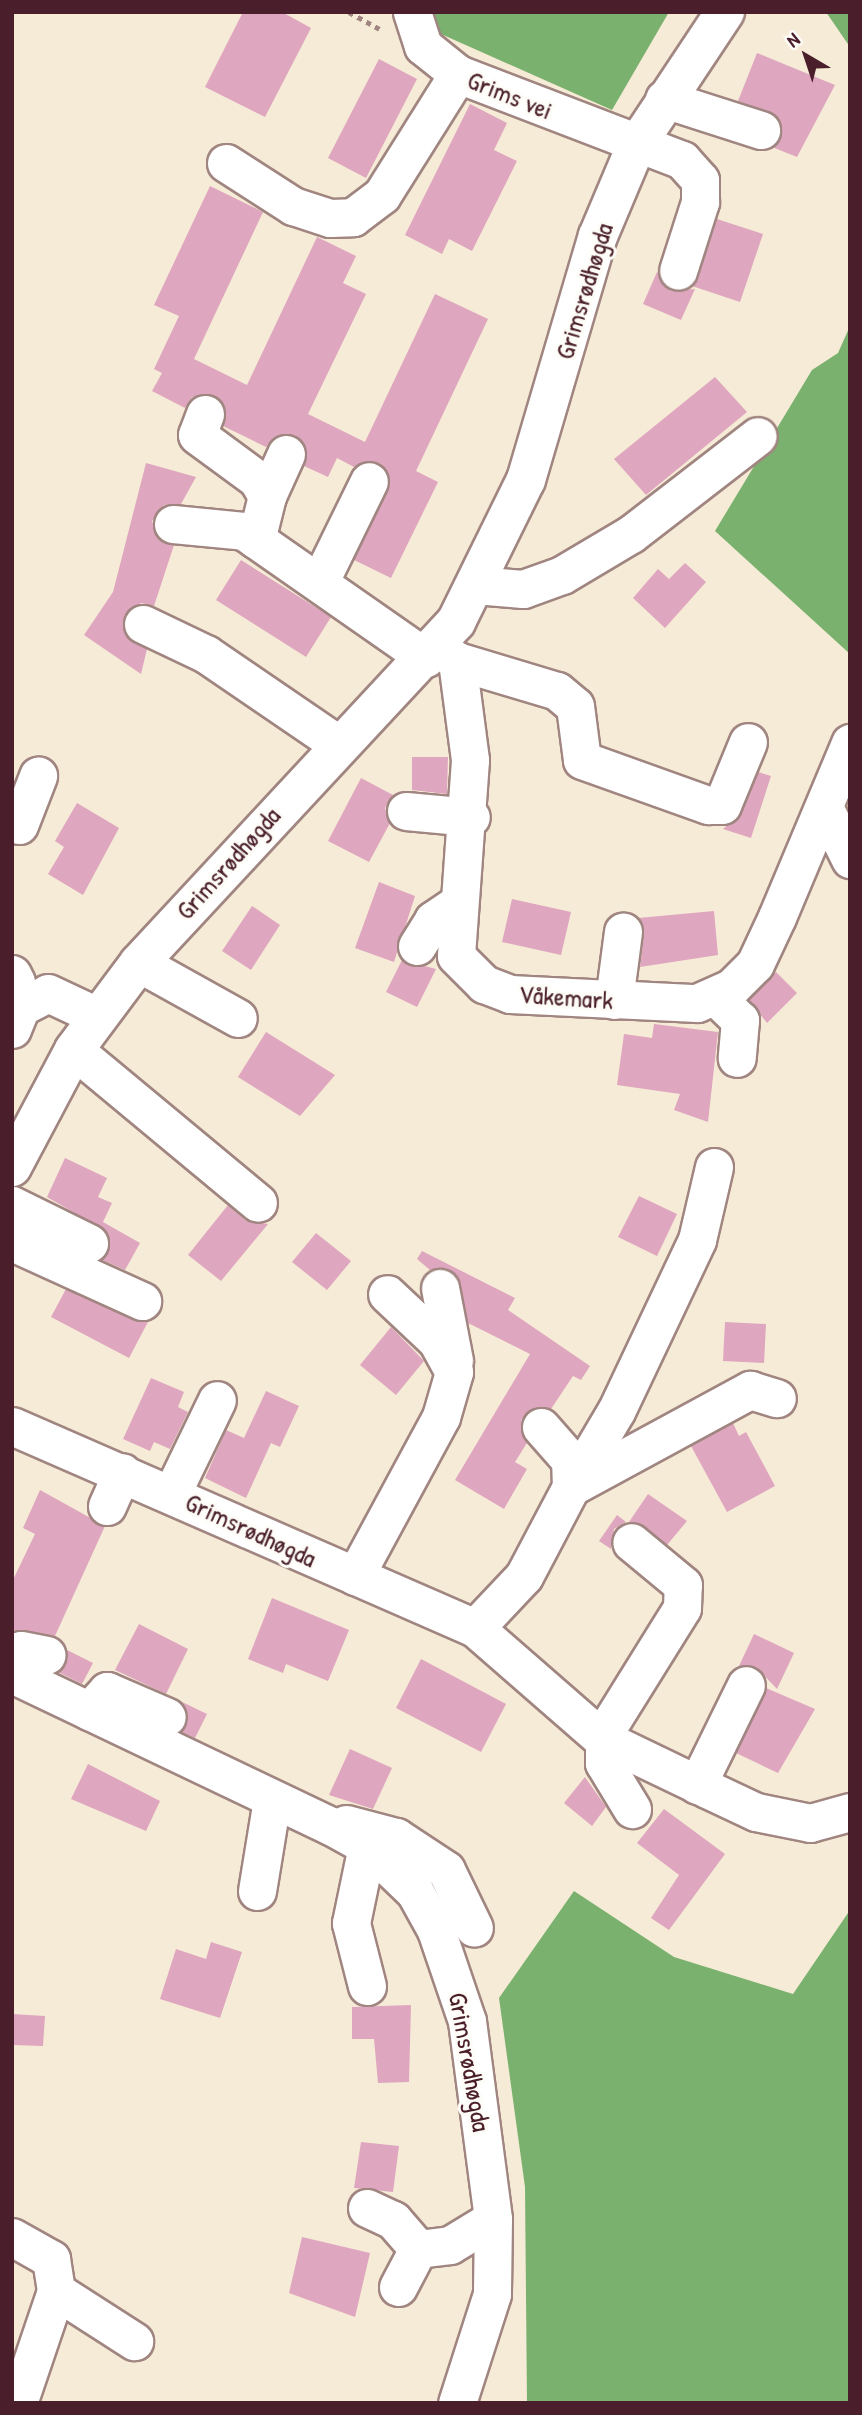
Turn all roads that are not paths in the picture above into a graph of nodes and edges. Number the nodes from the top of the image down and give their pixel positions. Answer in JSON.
{"nodes":[{"id":1,"x":412,"y":12,"type":"edge"},
{"id":2,"x":725,"y":12,"type":"edge"},
{"id":3,"x":458,"y":74,"type":"junction"},
{"id":4,"x":664,"y":99,"type":"junction"},
{"id":5,"x":761,"y":130,"type":"dead end"},
{"id":6,"x":636,"y":146,"type":"junction"},
{"id":7,"x":226,"y":163,"type":"dead end"},
{"id":8,"x":678,"y":271,"type":"dead end"},
{"id":9,"x":205,"y":414,"type":"dead end"},
{"id":10,"x":758,"y":436,"type":"dead end"},
{"id":11,"x":286,"y":454,"type":"dead end"},
{"id":12,"x":369,"y":481,"type":"dead end"},
{"id":13,"x":267,"y":496,"type":"junction"},
{"id":14,"x":173,"y":524,"type":"dead end"},
{"id":15,"x":256,"y":540,"type":"junction"},
{"id":16,"x":320,"y":580,"type":"junction"},
{"id":17,"x":475,"y":584,"type":"junction"},
{"id":18,"x":143,"y":624,"type":"dead end"},
{"id":19,"x":440,"y":656,"type":"junction"},
{"id":20,"x":748,"y":742,"type":"dead end"},
{"id":21,"x":850,"y":743,"type":"edge"},
{"id":22,"x":338,"y":744,"type":"junction"},
{"id":23,"x":38,"y":776,"type":"dead end"},
{"id":24,"x":406,"y":811,"type":"dead end"},
{"id":25,"x":826,"y":811,"type":"junction"},
{"id":26,"x":471,"y":817,"type":"junction"},
{"id":27,"x":15,"y":830,"type":"edge"},
{"id":28,"x":850,"y":859,"type":"edge"},
{"id":29,"x":457,"y":904,"type":"junction"},
{"id":30,"x":623,"y":932,"type":"dead end"},
{"id":31,"x":418,"y":946,"type":"dead end"},
{"id":32,"x":139,"y":963,"type":"junction"},
{"id":33,"x":22,"y":982,"type":"edge"},
{"id":34,"x":716,"y":998,"type":"junction"},
{"id":35,"x":614,"y":1000,"type":"junction"},
{"id":36,"x":97,"y":1017,"type":"junction"},
{"id":37,"x":237,"y":1018,"type":"dead end"},
{"id":38,"x":12,"y":1029,"type":"edge"},
{"id":39,"x":74,"y":1050,"type":"junction"},
{"id":40,"x":737,"y":1058,"type":"dead end"},
{"id":41,"x":17,"y":1146,"type":"edge"},
{"id":42,"x":714,"y":1167,"type":"dead end"},
{"id":43,"x":258,"y":1203,"type":"dead end"},
{"id":44,"x":12,"y":1205,"type":"edge"},
{"id":45,"x":12,"y":1242,"type":"edge"},
{"id":46,"x":89,"y":1243,"type":"dead end"},
{"id":47,"x":440,"y":1288,"type":"dead end"},
{"id":48,"x":387,"y":1294,"type":"dead end"},
{"id":49,"x":142,"y":1301,"type":"dead end"},
{"id":50,"x":454,"y":1373,"type":"junction"},
{"id":51,"x":777,"y":1398,"type":"dead end"},
{"id":52,"x":217,"y":1400,"type":"dead end"},
{"id":53,"x":12,"y":1426,"type":"edge"},
{"id":54,"x":541,"y":1427,"type":"dead end"},
{"id":55,"x":122,"y":1472,"type":"junction"},
{"id":56,"x":571,"y":1487,"type":"junction"},
{"id":57,"x":172,"y":1493,"type":"junction"},
{"id":58,"x":107,"y":1506,"type":"dead end"},
{"id":59,"x":631,"y":1542,"type":"dead end"},
{"id":60,"x":355,"y":1576,"type":"junction"},
{"id":61,"x":475,"y":1628,"type":"junction"},
{"id":62,"x":47,"y":1655,"type":"dead end"},
{"id":63,"x":12,"y":1666,"type":"edge"},
{"id":64,"x":12,"y":1674,"type":"edge"},
{"id":65,"x":746,"y":1685,"type":"dead end"},
{"id":66,"x":89,"y":1711,"type":"junction"},
{"id":67,"x":167,"y":1717,"type":"dead end"},
{"id":68,"x":603,"y":1739,"type":"junction"},
{"id":69,"x":697,"y":1785,"type":"junction"},
{"id":70,"x":272,"y":1799,"type":"junction"},
{"id":71,"x":632,"y":1809,"type":"dead end"},
{"id":72,"x":850,"y":1812,"type":"edge"},
{"id":73,"x":331,"y":1826,"type":"junction"},
{"id":74,"x":367,"y":1846,"type":"junction"},
{"id":75,"x":257,"y":1891,"type":"dead end"},
{"id":76,"x":474,"y":1928,"type":"dead end"},
{"id":77,"x":367,"y":1986,"type":"dead end"},
{"id":78,"x":367,"y":2208,"type":"dead end"},
{"id":79,"x":493,"y":2220,"type":"junction"},
{"id":80,"x":13,"y":2243,"type":"edge"},
{"id":81,"x":418,"y":2249,"type":"junction"},
{"id":82,"x":398,"y":2287,"type":"dead end"},
{"id":83,"x":56,"y":2291,"type":"junction"},
{"id":84,"x":134,"y":2342,"type":"dead end"},
{"id":85,"x":18,"y":2403,"type":"edge"},
{"id":86,"x":457,"y":2403,"type":"edge"}],
"edges":[{"from":1,"to":3,"type":"street","name":"Grims vei"},
{"from":2,"to":4,"type":"main road","name":"Grimsrødhøgda"},
{"from":3,"to":6,"type":"street","name":"Grims vei"},
{"from":3,"to":7,"type":"street"},
{"from":4,"to":5,"type":"street"},
{"from":4,"to":6,"type":"main road","name":"Grimsrødhøgda"},
{"from":6,"to":8,"type":"street","name":"Grims vei"},
{"from":6,"to":17,"type":"main road","name":"Grimsrødhøgda"},
{"from":9,"to":13,"type":"street"},
{"from":10,"to":17,"type":"street"},
{"from":11,"to":13,"type":"street"},
{"from":12,"to":16,"type":"street"},
{"from":13,"to":15,"type":"street"},
{"from":14,"to":15,"type":"street"},
{"from":15,"to":16,"type":"street"},
{"from":16,"to":19,"type":"street"},
{"from":17,"to":19,"type":"main road","name":"Grimsrødhøgda"},
{"from":18,"to":22,"type":"street"},
{"from":19,"to":20,"type":"street"},
{"from":19,"to":22,"type":"main road","name":"Grimsrødhøgda"},
{"from":19,"to":26,"type":"street","name":"Våkemark"},
{"from":21,"to":25,"type":"street"},
{"from":22,"to":32,"type":"main road","name":"Grimsrødhøgda"},
{"from":23,"to":27,"type":"street"},
{"from":24,"to":26,"type":"street"},
{"from":25,"to":28,"type":"street"},
{"from":25,"to":34,"type":"street"},
{"from":26,"to":29,"type":"street","name":"Våkemark"},
{"from":29,"to":31,"type":"street"},
{"from":29,"to":35,"type":"street","name":"Våkemark"},
{"from":30,"to":35,"type":"street"},
{"from":32,"to":36,"type":"main road","name":"Grimsrødhøgda"},
{"from":32,"to":37,"type":"street"},
{"from":33,"to":36,"type":"street"},
{"from":33,"to":38,"type":"street"},
{"from":34,"to":35,"type":"street","name":"Våkemark"},
{"from":34,"to":40,"type":"street"},
{"from":36,"to":39,"type":"main road","name":"Grimsrødhøgda"},
{"from":39,"to":41,"type":"main road","name":"Grimsrødhøgda"},
{"from":39,"to":43,"type":"street"},
{"from":42,"to":56,"type":"street"},
{"from":44,"to":46,"type":"street"},
{"from":45,"to":49,"type":"street"},
{"from":47,"to":50,"type":"street"},
{"from":48,"to":50,"type":"street"},
{"from":50,"to":60,"type":"street"},
{"from":51,"to":56,"type":"street"},
{"from":52,"to":57,"type":"street"},
{"from":53,"to":55,"type":"street","name":"Grimsrødhøgda"},
{"from":54,"to":56,"type":"street"},
{"from":55,"to":57,"type":"street","name":"Grimsrødhøgda"},
{"from":55,"to":58,"type":"street"},
{"from":56,"to":61,"type":"street"},
{"from":57,"to":60,"type":"street","name":"Grimsrødhøgda"},
{"from":59,"to":68,"type":"street"},
{"from":60,"to":61,"type":"street","name":"Grimsrødhøgda"},
{"from":61,"to":68,"type":"street","name":"Grimsrødhøgda"},
{"from":62,"to":63,"type":"street"},
{"from":64,"to":66,"type":"street","name":"Grimsrødhøgda"},
{"from":65,"to":69,"type":"street"},
{"from":66,"to":67,"type":"street"},
{"from":66,"to":70,"type":"street","name":"Grimsrødhøgda"},
{"from":68,"to":69,"type":"street","name":"Grimsrødhøgda"},
{"from":68,"to":71,"type":"street"},
{"from":69,"to":72,"type":"street","name":"Grimsrødhøgda"},
{"from":70,"to":73,"type":"street","name":"Grimsrødhøgda"},
{"from":70,"to":75,"type":"street"},
{"from":73,"to":74,"type":"street","name":"Grimsrødhøgda"},
{"from":73,"to":76,"type":"street"},
{"from":74,"to":77,"type":"street"},
{"from":74,"to":79,"type":"street","name":"Grimsrødhøgda"},
{"from":78,"to":81,"type":"street"},
{"from":79,"to":81,"type":"street"},
{"from":79,"to":86,"type":"street","name":"Grimsrødhøgda"},
{"from":80,"to":83,"type":"street"},
{"from":81,"to":82,"type":"street"},
{"from":83,"to":84,"type":"street"},
{"from":83,"to":85,"type":"street"}]}
